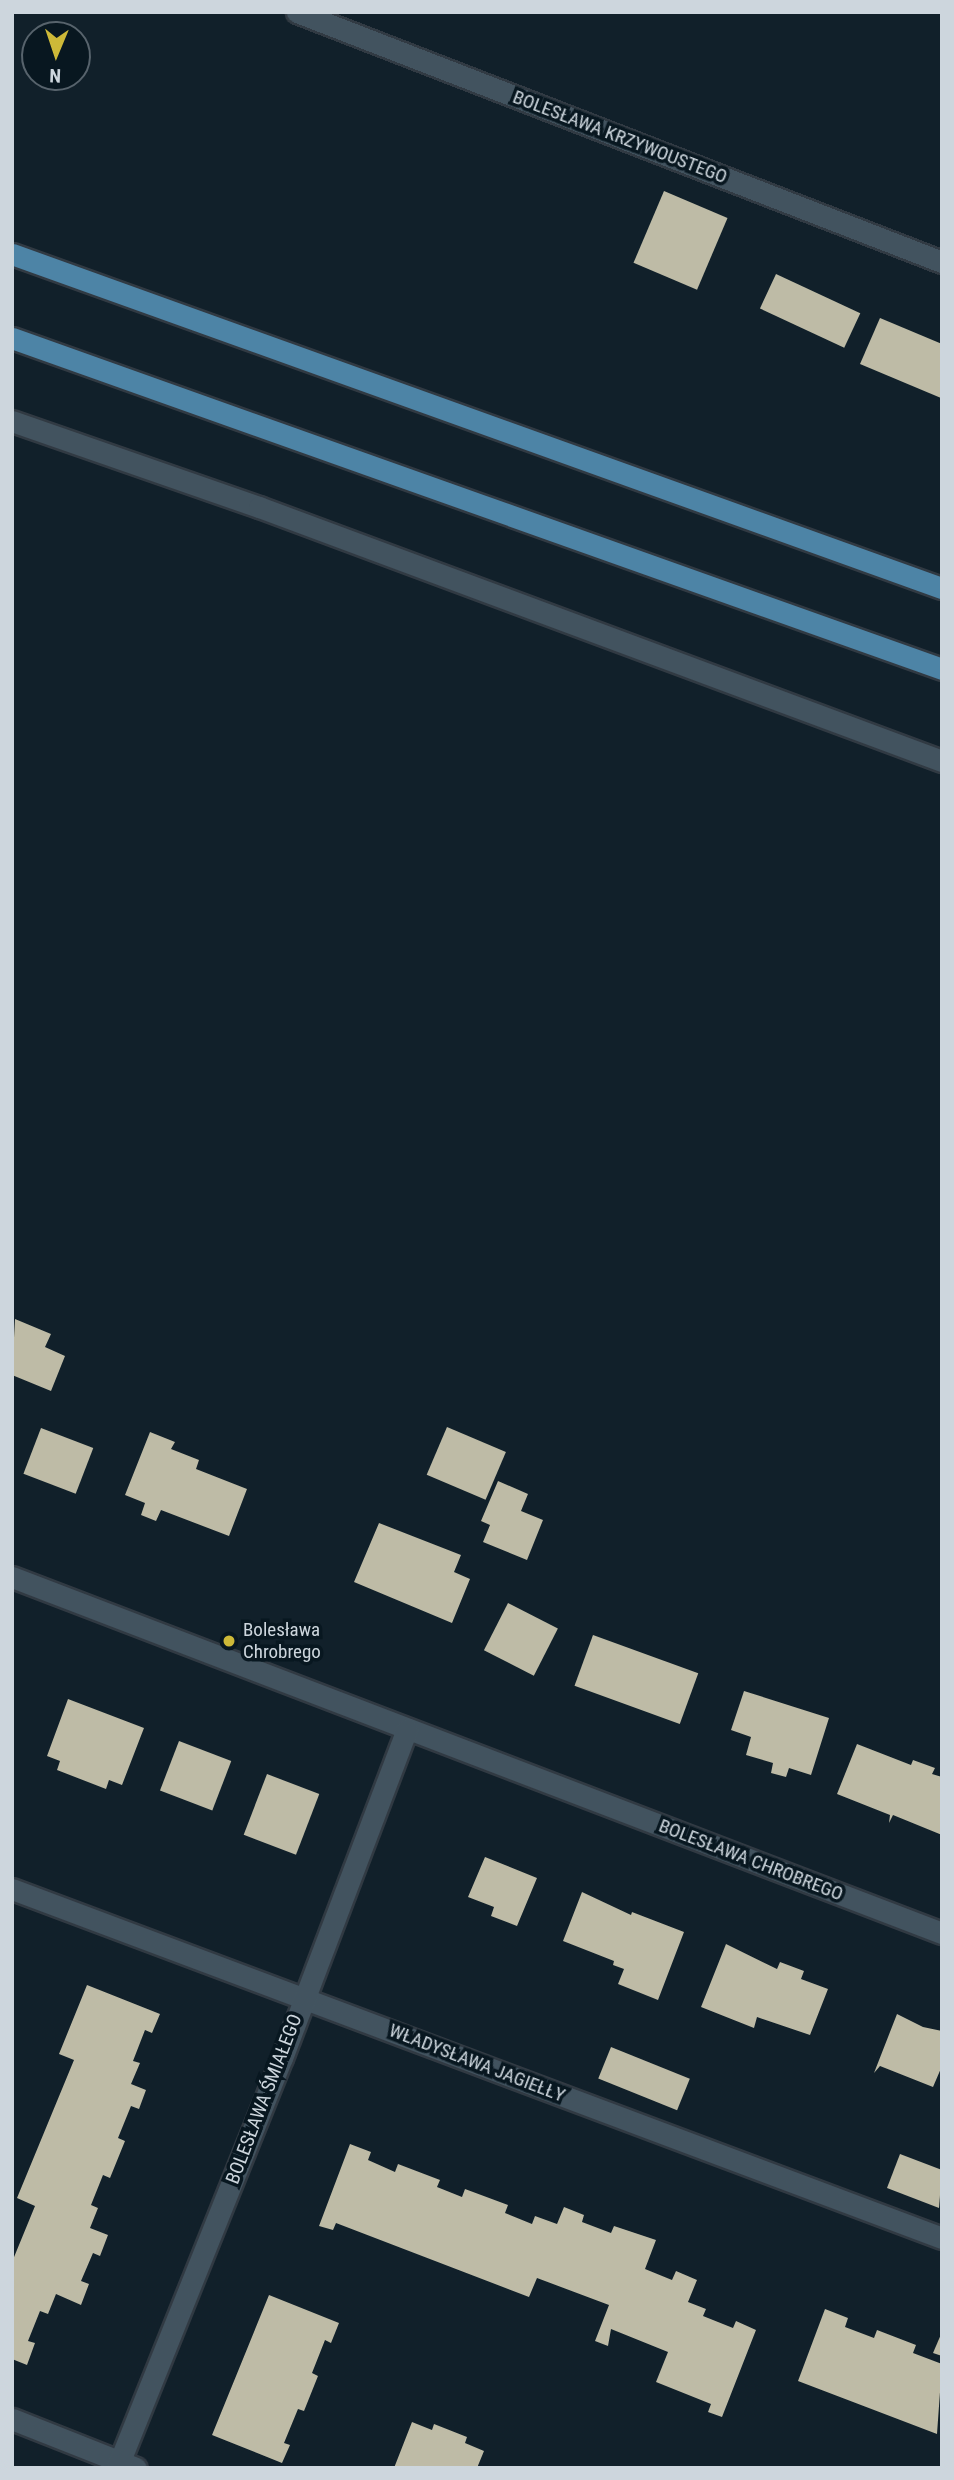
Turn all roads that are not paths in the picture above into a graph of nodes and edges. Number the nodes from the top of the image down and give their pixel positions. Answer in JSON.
{"nodes":[{"id":1,"x":298,"y":12,"type":"edge"},
{"id":2,"x":12,"y":254,"type":"edge"},
{"id":3,"x":942,"y":262,"type":"edge"},
{"id":4,"x":12,"y":338,"type":"edge"},
{"id":5,"x":12,"y":421,"type":"edge"},
{"id":6,"x":942,"y":587,"type":"edge"},
{"id":7,"x":942,"y":669,"type":"edge"},
{"id":8,"x":942,"y":761,"type":"edge"},
{"id":9,"x":12,"y":1577,"type":"edge"},
{"id":10,"x":407,"y":1729,"type":"junction"},
{"id":11,"x":12,"y":1889,"type":"edge"},
{"id":12,"x":942,"y":1933,"type":"edge"},
{"id":13,"x":302,"y":1998,"type":"junction"},
{"id":14,"x":942,"y":2238,"type":"edge"},
{"id":15,"x":12,"y":2419,"type":"edge"},
{"id":16,"x":124,"y":2466,"type":"edge"}],
"edges":[{"from":1,"to":3,"type":"street","name":"BOLESŁAWA KRZYWOUSTEGO"},
{"from":2,"to":6,"type":"main road"},
{"from":4,"to":7,"type":"main road"},
{"from":5,"to":8,"type":"street"},
{"from":9,"to":10,"type":"street","name":"BOLESŁAWA CHROBREGO"},
{"from":10,"to":12,"type":"street","name":"BOLESŁAWA CHROBREGO"},
{"from":10,"to":13,"type":"street","name":"BOLESŁAWA ŚMIAŁEGO"},
{"from":11,"to":13,"type":"street","name":"WŁADYSŁAWA JAGIEŁŁY"},
{"from":13,"to":14,"type":"street","name":"WŁADYSŁAWA JAGIEŁŁY"},
{"from":13,"to":16,"type":"street","name":"BOLESŁAWA ŚMIAŁEGO"},
{"from":15,"to":16,"type":"street"}]}
